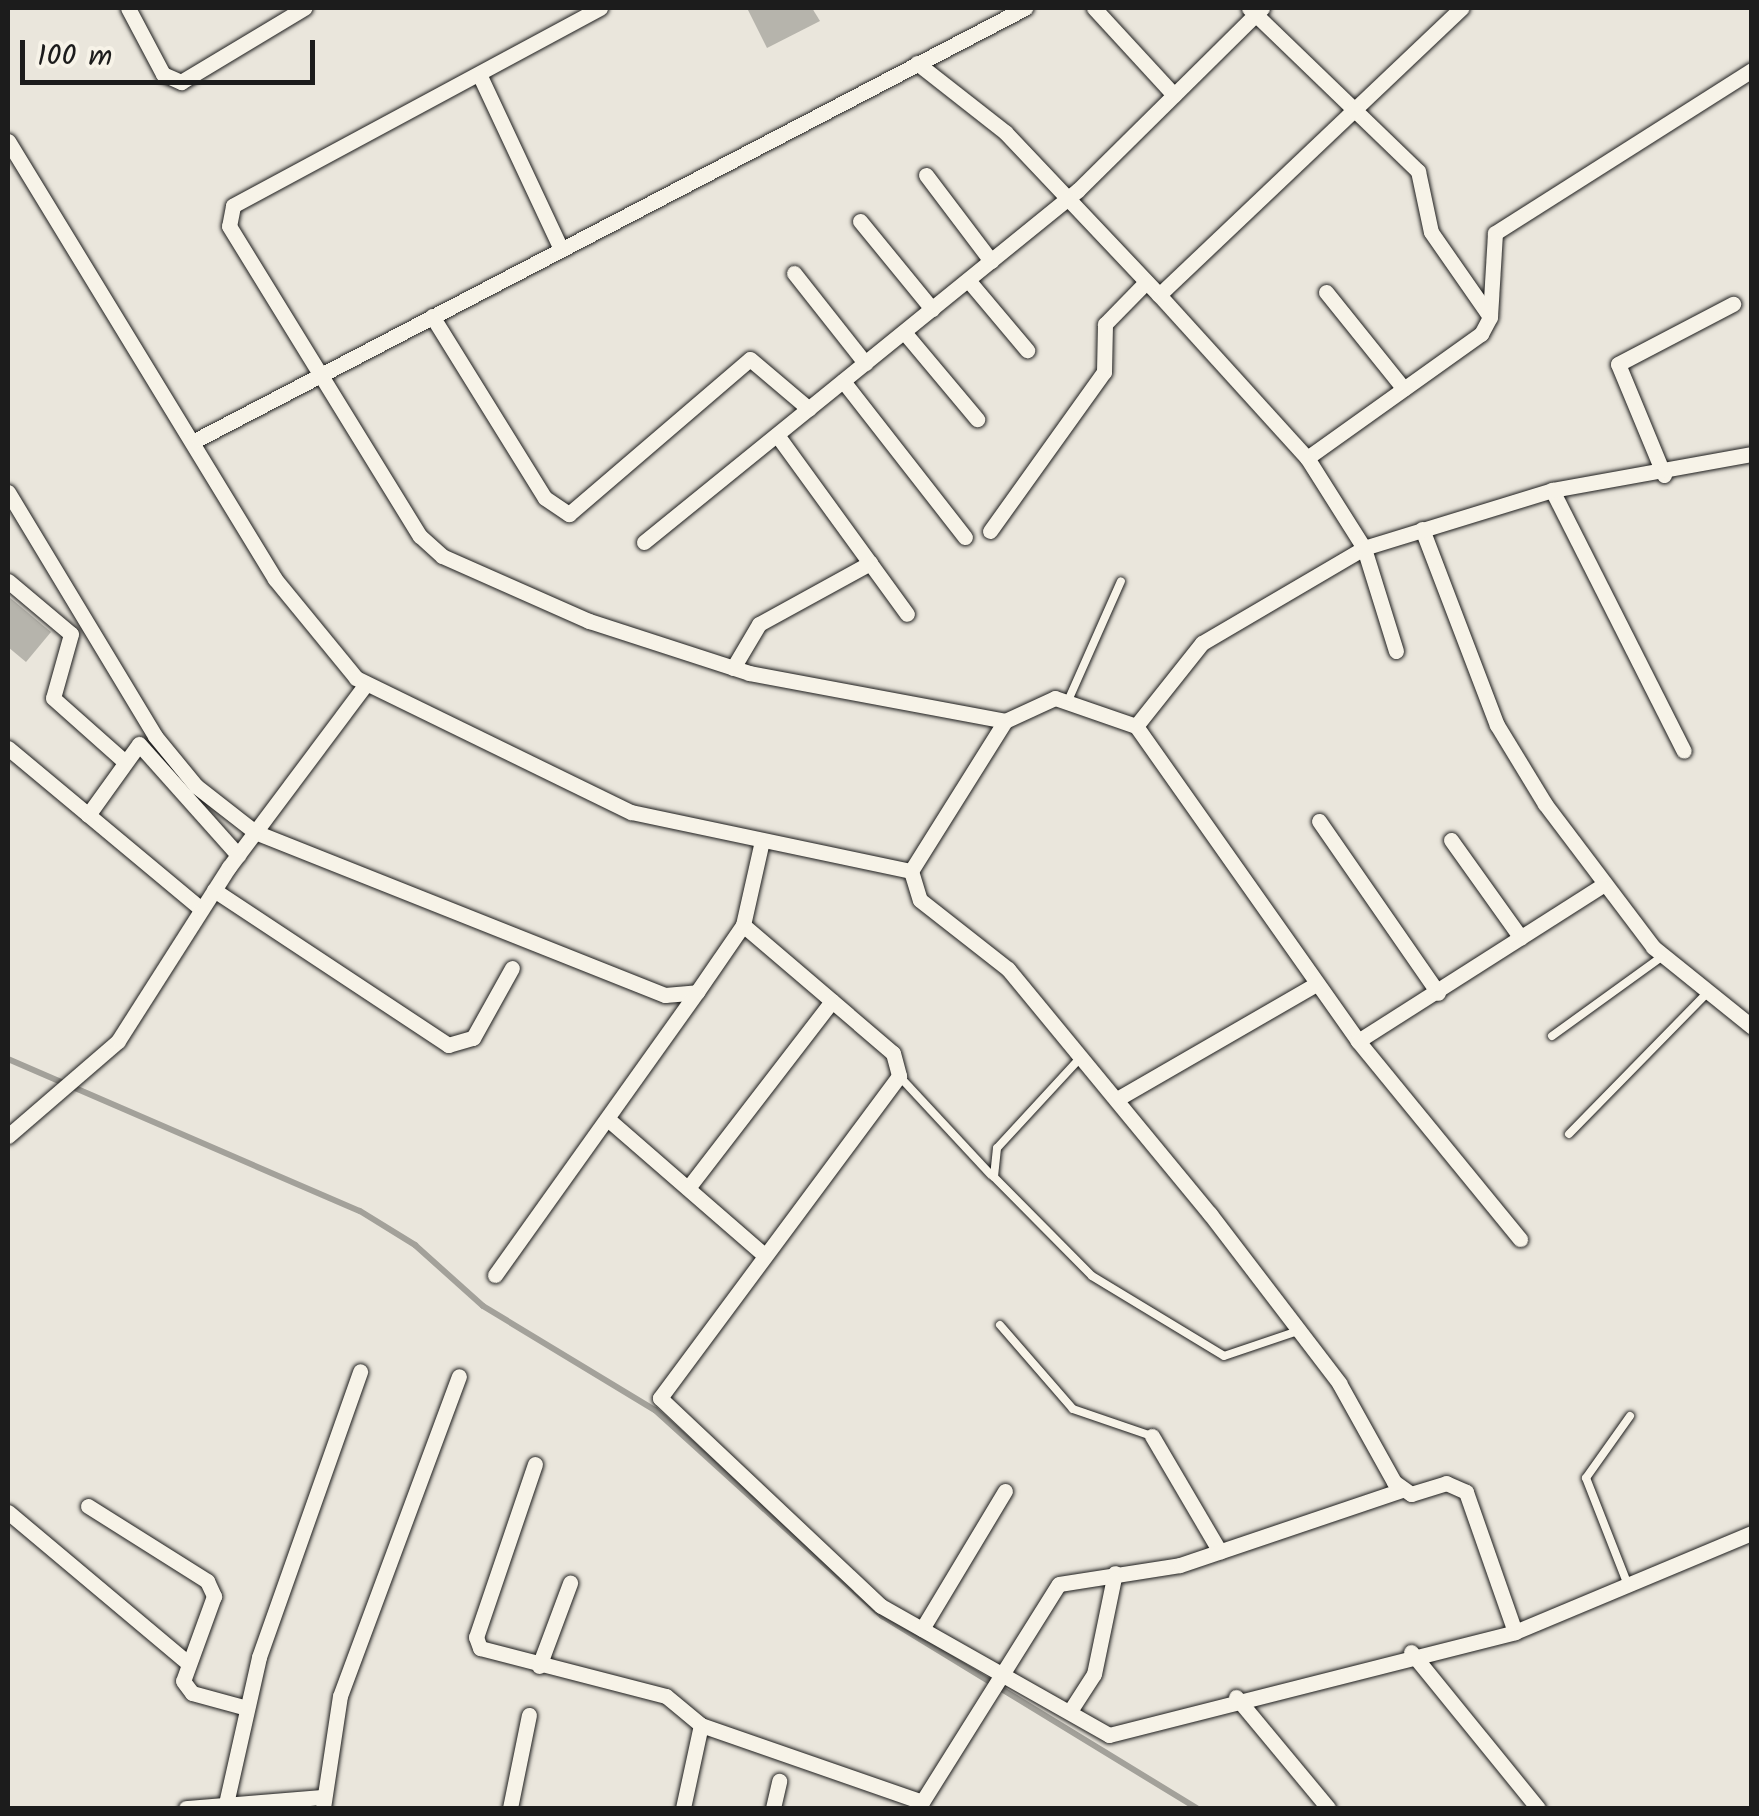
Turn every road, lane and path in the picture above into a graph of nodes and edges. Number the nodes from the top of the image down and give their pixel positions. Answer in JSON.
{"nodes":[{"id":1,"x":128,"y":8,"type":"edge"},
{"id":2,"x":304,"y":8,"type":"edge"},
{"id":3,"x":600,"y":8,"type":"edge"},
{"id":4,"x":1025,"y":8,"type":"edge"},
{"id":5,"x":1094,"y":8,"type":"edge"},
{"id":6,"x":1462,"y":8,"type":"edge"},
{"id":7,"x":1256,"y":10,"type":"edge"},
{"id":8,"x":917,"y":64,"type":"junction"},
{"id":9,"x":1752,"y":70,"type":"edge"},
{"id":10,"x":479,"y":74,"type":"junction"},
{"id":11,"x":1174,"y":96,"type":"junction"},
{"id":12,"x":1352,"y":106,"type":"junction"},
{"id":13,"x":8,"y":143,"type":"edge"},
{"id":14,"x":926,"y":175,"type":"dead end"},
{"id":15,"x":1065,"y":201,"type":"junction"},
{"id":16,"x":860,"y":222,"type":"dead end"},
{"id":17,"x":560,"y":250,"type":"junction"},
{"id":18,"x":991,"y":261,"type":"junction"},
{"id":19,"x":794,"y":273,"type":"dead end"},
{"id":20,"x":968,"y":280,"type":"junction"},
{"id":21,"x":1146,"y":282,"type":"junction"},
{"id":22,"x":1326,"y":292,"type":"dead end"},
{"id":23,"x":1160,"y":296,"type":"junction"},
{"id":24,"x":1733,"y":304,"type":"dead end"},
{"id":25,"x":932,"y":309,"type":"junction"},
{"id":26,"x":432,"y":316,"type":"junction"},
{"id":27,"x":1490,"y":317,"type":"junction"},
{"id":28,"x":904,"y":332,"type":"junction"},
{"id":29,"x":1027,"y":350,"type":"dead end"},
{"id":30,"x":865,"y":363,"type":"junction"},
{"id":31,"x":317,"y":376,"type":"junction"},
{"id":32,"x":843,"y":381,"type":"junction"},
{"id":33,"x":1404,"y":389,"type":"junction"},
{"id":34,"x":808,"y":409,"type":"junction"},
{"id":35,"x":977,"y":419,"type":"dead end"},
{"id":36,"x":777,"y":435,"type":"junction"},
{"id":37,"x":198,"y":438,"type":"junction"},
{"id":38,"x":1752,"y":454,"type":"edge"},
{"id":39,"x":1307,"y":458,"type":"junction"},
{"id":40,"x":1664,"y":475,"type":"junction"},
{"id":41,"x":1552,"y":490,"type":"junction"},
{"id":42,"x":8,"y":492,"type":"edge"},
{"id":43,"x":22,"y":516,"type":"junction"},
{"id":44,"x":8,"y":528,"type":"edge"},
{"id":45,"x":1422,"y":529,"type":"junction"},
{"id":46,"x":990,"y":531,"type":"dead end"},
{"id":47,"x":965,"y":537,"type":"dead end"},
{"id":48,"x":644,"y":542,"type":"dead end"},
{"id":49,"x":1364,"y":548,"type":"junction"},
{"id":50,"x":870,"y":563,"type":"junction"},
{"id":51,"x":8,"y":581,"type":"edge"},
{"id":52,"x":1122,"y":581,"type":"dead end"},
{"id":53,"x":907,"y":614,"type":"dead end"},
{"id":54,"x":1396,"y":651,"type":"dead end"},
{"id":55,"x":733,"y":668,"type":"junction"},
{"id":56,"x":365,"y":685,"type":"junction"},
{"id":57,"x":1068,"y":702,"type":"junction"},
{"id":58,"x":1005,"y":721,"type":"junction"},
{"id":59,"x":1136,"y":726,"type":"junction"},
{"id":60,"x":8,"y":748,"type":"edge"},
{"id":61,"x":1684,"y":750,"type":"dead end"},
{"id":62,"x":124,"y":760,"type":"junction"},
{"id":63,"x":88,"y":815,"type":"junction"},
{"id":64,"x":1319,"y":821,"type":"dead end"},
{"id":65,"x":255,"y":832,"type":"junction"},
{"id":66,"x":1451,"y":840,"type":"dead end"},
{"id":67,"x":762,"y":841,"type":"junction"},
{"id":68,"x":238,"y":855,"type":"junction"},
{"id":69,"x":911,"y":872,"type":"junction"},
{"id":70,"x":1600,"y":886,"type":"junction"},
{"id":71,"x":214,"y":890,"type":"junction"},
{"id":72,"x":201,"y":908,"type":"junction"},
{"id":73,"x":744,"y":926,"type":"junction"},
{"id":74,"x":1521,"y":938,"type":"junction"},
{"id":75,"x":1664,"y":956,"type":"junction"},
{"id":76,"x":512,"y":968,"type":"dead end"},
{"id":77,"x":1316,"y":984,"type":"junction"},
{"id":78,"x":697,"y":992,"type":"junction"},
{"id":79,"x":1438,"y":993,"type":"junction"},
{"id":80,"x":1705,"y":995,"type":"junction"},
{"id":81,"x":832,"y":1000,"type":"junction"},
{"id":82,"x":1752,"y":1027,"type":"edge"},
{"id":83,"x":1552,"y":1036,"type":"dead end"},
{"id":84,"x":1358,"y":1041,"type":"junction"},
{"id":85,"x":1082,"y":1056,"type":"junction"},
{"id":86,"x":899,"y":1076,"type":"junction"},
{"id":87,"x":1117,"y":1099,"type":"junction"},
{"id":88,"x":610,"y":1121,"type":"junction"},
{"id":89,"x":1569,"y":1134,"type":"dead end"},
{"id":90,"x":8,"y":1136,"type":"edge"},
{"id":91,"x":994,"y":1177,"type":"junction"},
{"id":92,"x":688,"y":1188,"type":"junction"},
{"id":93,"x":1520,"y":1239,"type":"dead end"},
{"id":94,"x":763,"y":1254,"type":"junction"},
{"id":95,"x":495,"y":1274,"type":"dead end"},
{"id":96,"x":1000,"y":1325,"type":"dead end"},
{"id":97,"x":1298,"y":1331,"type":"junction"},
{"id":98,"x":360,"y":1371,"type":"dead end"},
{"id":99,"x":459,"y":1376,"type":"dead end"},
{"id":100,"x":1630,"y":1416,"type":"dead end"},
{"id":101,"x":1152,"y":1436,"type":"joint"},
{"id":102,"x":535,"y":1464,"type":"dead end"},
{"id":103,"x":1402,"y":1490,"type":"junction"},
{"id":104,"x":1005,"y":1491,"type":"dead end"},
{"id":105,"x":88,"y":1506,"type":"dead end"},
{"id":106,"x":8,"y":1512,"type":"edge"},
{"id":107,"x":1752,"y":1533,"type":"edge"},
{"id":108,"x":1220,"y":1552,"type":"junction"},
{"id":109,"x":1115,"y":1572,"type":"junction"},
{"id":110,"x":570,"y":1583,"type":"dead end"},
{"id":111,"x":1629,"y":1589,"type":"junction"},
{"id":112,"x":922,"y":1629,"type":"junction"},
{"id":113,"x":1515,"y":1632,"type":"junction"},
{"id":114,"x":1411,"y":1652,"type":"junction"},
{"id":115,"x":190,"y":1664,"type":"junction"},
{"id":116,"x":540,"y":1666,"type":"junction"},
{"id":117,"x":1003,"y":1672,"type":"junction"},
{"id":118,"x":1236,"y":1697,"type":"junction"},
{"id":119,"x":247,"y":1708,"type":"junction"},
{"id":120,"x":1072,"y":1708,"type":"junction"},
{"id":121,"x":529,"y":1716,"type":"dead end"},
{"id":122,"x":701,"y":1726,"type":"junction"},
{"id":123,"x":779,"y":1781,"type":"dead end"},
{"id":124,"x":323,"y":1803,"type":"edge"},
{"id":125,"x":922,"y":1805,"type":"edge"},
{"id":126,"x":226,"y":1807,"type":"edge"},
{"id":127,"x":186,"y":1808,"type":"edge"},
{"id":128,"x":510,"y":1808,"type":"edge"},
{"id":129,"x":684,"y":1808,"type":"edge"},
{"id":130,"x":774,"y":1808,"type":"edge"},
{"id":131,"x":1328,"y":1808,"type":"edge"},
{"id":132,"x":1538,"y":1808,"type":"edge"}],
"edges":[{"from":1,"to":2,"type":"street"},
{"from":3,"to":10,"type":"street"},
{"from":4,"to":8,"type":"street"},
{"from":5,"to":11,"type":"street"},
{"from":6,"to":12,"type":"street"},
{"from":7,"to":11,"type":"street"},
{"from":7,"to":12,"type":"street"},
{"from":8,"to":15,"type":"street"},
{"from":8,"to":17,"type":"street"},
{"from":9,"to":27,"type":"street"},
{"from":10,"to":17,"type":"street"},
{"from":10,"to":31,"type":"street"},
{"from":11,"to":15,"type":"street"},
{"from":12,"to":23,"type":"street"},
{"from":12,"to":27,"type":"street"},
{"from":13,"to":37,"type":"street"},
{"from":14,"to":18,"type":"street"},
{"from":15,"to":18,"type":"street"},
{"from":15,"to":21,"type":"street"},
{"from":16,"to":25,"type":"street"},
{"from":17,"to":26,"type":"street"},
{"from":18,"to":20,"type":"street"},
{"from":19,"to":30,"type":"street"},
{"from":20,"to":25,"type":"street"},
{"from":20,"to":29,"type":"street"},
{"from":21,"to":23,"type":"street"},
{"from":21,"to":46,"type":"street"},
{"from":22,"to":33,"type":"street"},
{"from":23,"to":39,"type":"street"},
{"from":24,"to":40,"type":"street"},
{"from":25,"to":28,"type":"street"},
{"from":26,"to":31,"type":"street"},
{"from":26,"to":34,"type":"street"},
{"from":27,"to":33,"type":"street"},
{"from":28,"to":30,"type":"street"},
{"from":28,"to":35,"type":"street"},
{"from":30,"to":32,"type":"street"},
{"from":31,"to":37,"type":"street"},
{"from":31,"to":55,"type":"street"},
{"from":32,"to":34,"type":"street"},
{"from":32,"to":47,"type":"street"},
{"from":33,"to":39,"type":"street"},
{"from":34,"to":36,"type":"street"},
{"from":36,"to":48,"type":"street"},
{"from":36,"to":50,"type":"street"},
{"from":37,"to":56,"type":"street"},
{"from":38,"to":40,"type":"street"},
{"from":39,"to":49,"type":"street"},
{"from":40,"to":41,"type":"street"},
{"from":41,"to":45,"type":"street"},
{"from":41,"to":61,"type":"street"},
{"from":42,"to":43,"type":"street"},
{"from":43,"to":44,"type":"street"},
{"from":43,"to":65,"type":"street"},
{"from":45,"to":49,"type":"street"},
{"from":45,"to":70,"type":"street"},
{"from":49,"to":54,"type":"street"},
{"from":49,"to":59,"type":"street"},
{"from":50,"to":53,"type":"street"},
{"from":50,"to":55,"type":"street"},
{"from":51,"to":62,"type":"street"},
{"from":52,"to":57,"type":"lane"},
{"from":55,"to":58,"type":"street"},
{"from":56,"to":65,"type":"street"},
{"from":56,"to":67,"type":"street"},
{"from":57,"to":58,"type":"street"},
{"from":57,"to":59,"type":"street"},
{"from":58,"to":69,"type":"street"},
{"from":59,"to":77,"type":"street"},
{"from":60,"to":63,"type":"street"},
{"from":62,"to":63,"type":"street"},
{"from":62,"to":68,"type":"street"},
{"from":63,"to":72,"type":"street"},
{"from":64,"to":79,"type":"street"},
{"from":65,"to":68,"type":"street"},
{"from":65,"to":78,"type":"street"},
{"from":66,"to":74,"type":"street"},
{"from":67,"to":69,"type":"street"},
{"from":67,"to":73,"type":"street"},
{"from":68,"to":71,"type":"street"},
{"from":69,"to":85,"type":"street"},
{"from":70,"to":74,"type":"street"},
{"from":70,"to":75,"type":"street"},
{"from":71,"to":72,"type":"street"},
{"from":71,"to":76,"type":"street"},
{"from":72,"to":90,"type":"street"},
{"from":73,"to":78,"type":"street"},
{"from":73,"to":81,"type":"street"},
{"from":74,"to":79,"type":"street"},
{"from":75,"to":80,"type":"street"},
{"from":75,"to":83,"type":"lane"},
{"from":77,"to":84,"type":"street"},
{"from":77,"to":87,"type":"street"},
{"from":78,"to":88,"type":"street"},
{"from":79,"to":84,"type":"street"},
{"from":80,"to":82,"type":"street"},
{"from":80,"to":89,"type":"lane"},
{"from":81,"to":86,"type":"street"},
{"from":81,"to":92,"type":"street"},
{"from":84,"to":93,"type":"street"},
{"from":85,"to":87,"type":"street"},
{"from":85,"to":91,"type":"lane"},
{"from":86,"to":91,"type":"lane"},
{"from":86,"to":94,"type":"street"},
{"from":87,"to":97,"type":"street"},
{"from":88,"to":92,"type":"street"},
{"from":88,"to":95,"type":"street"},
{"from":91,"to":97,"type":"lane"},
{"from":92,"to":94,"type":"street"},
{"from":94,"to":112,"type":"street"},
{"from":96,"to":101,"type":"lane"},
{"from":97,"to":103,"type":"street"},
{"from":98,"to":119,"type":"street"},
{"from":99,"to":124,"type":"street"},
{"from":100,"to":111,"type":"lane"},
{"from":101,"to":108,"type":"street"},
{"from":102,"to":116,"type":"street"},
{"from":103,"to":108,"type":"street"},
{"from":103,"to":113,"type":"street"},
{"from":104,"to":112,"type":"street"},
{"from":105,"to":115,"type":"street"},
{"from":106,"to":115,"type":"street"},
{"from":107,"to":111,"type":"street"},
{"from":108,"to":109,"type":"street"},
{"from":109,"to":117,"type":"street"},
{"from":109,"to":120,"type":"street"},
{"from":110,"to":116,"type":"street"},
{"from":111,"to":113,"type":"street"},
{"from":112,"to":117,"type":"street"},
{"from":113,"to":114,"type":"street"},
{"from":114,"to":118,"type":"street"},
{"from":114,"to":132,"type":"street"},
{"from":115,"to":119,"type":"street"},
{"from":116,"to":122,"type":"street"},
{"from":117,"to":120,"type":"street"},
{"from":117,"to":125,"type":"street"},
{"from":118,"to":120,"type":"street"},
{"from":118,"to":131,"type":"street"},
{"from":119,"to":126,"type":"street"},
{"from":121,"to":128,"type":"street"},
{"from":122,"to":125,"type":"street"},
{"from":122,"to":129,"type":"street"},
{"from":123,"to":130,"type":"street"},
{"from":124,"to":126,"type":"street"},
{"from":126,"to":127,"type":"street"}]}
